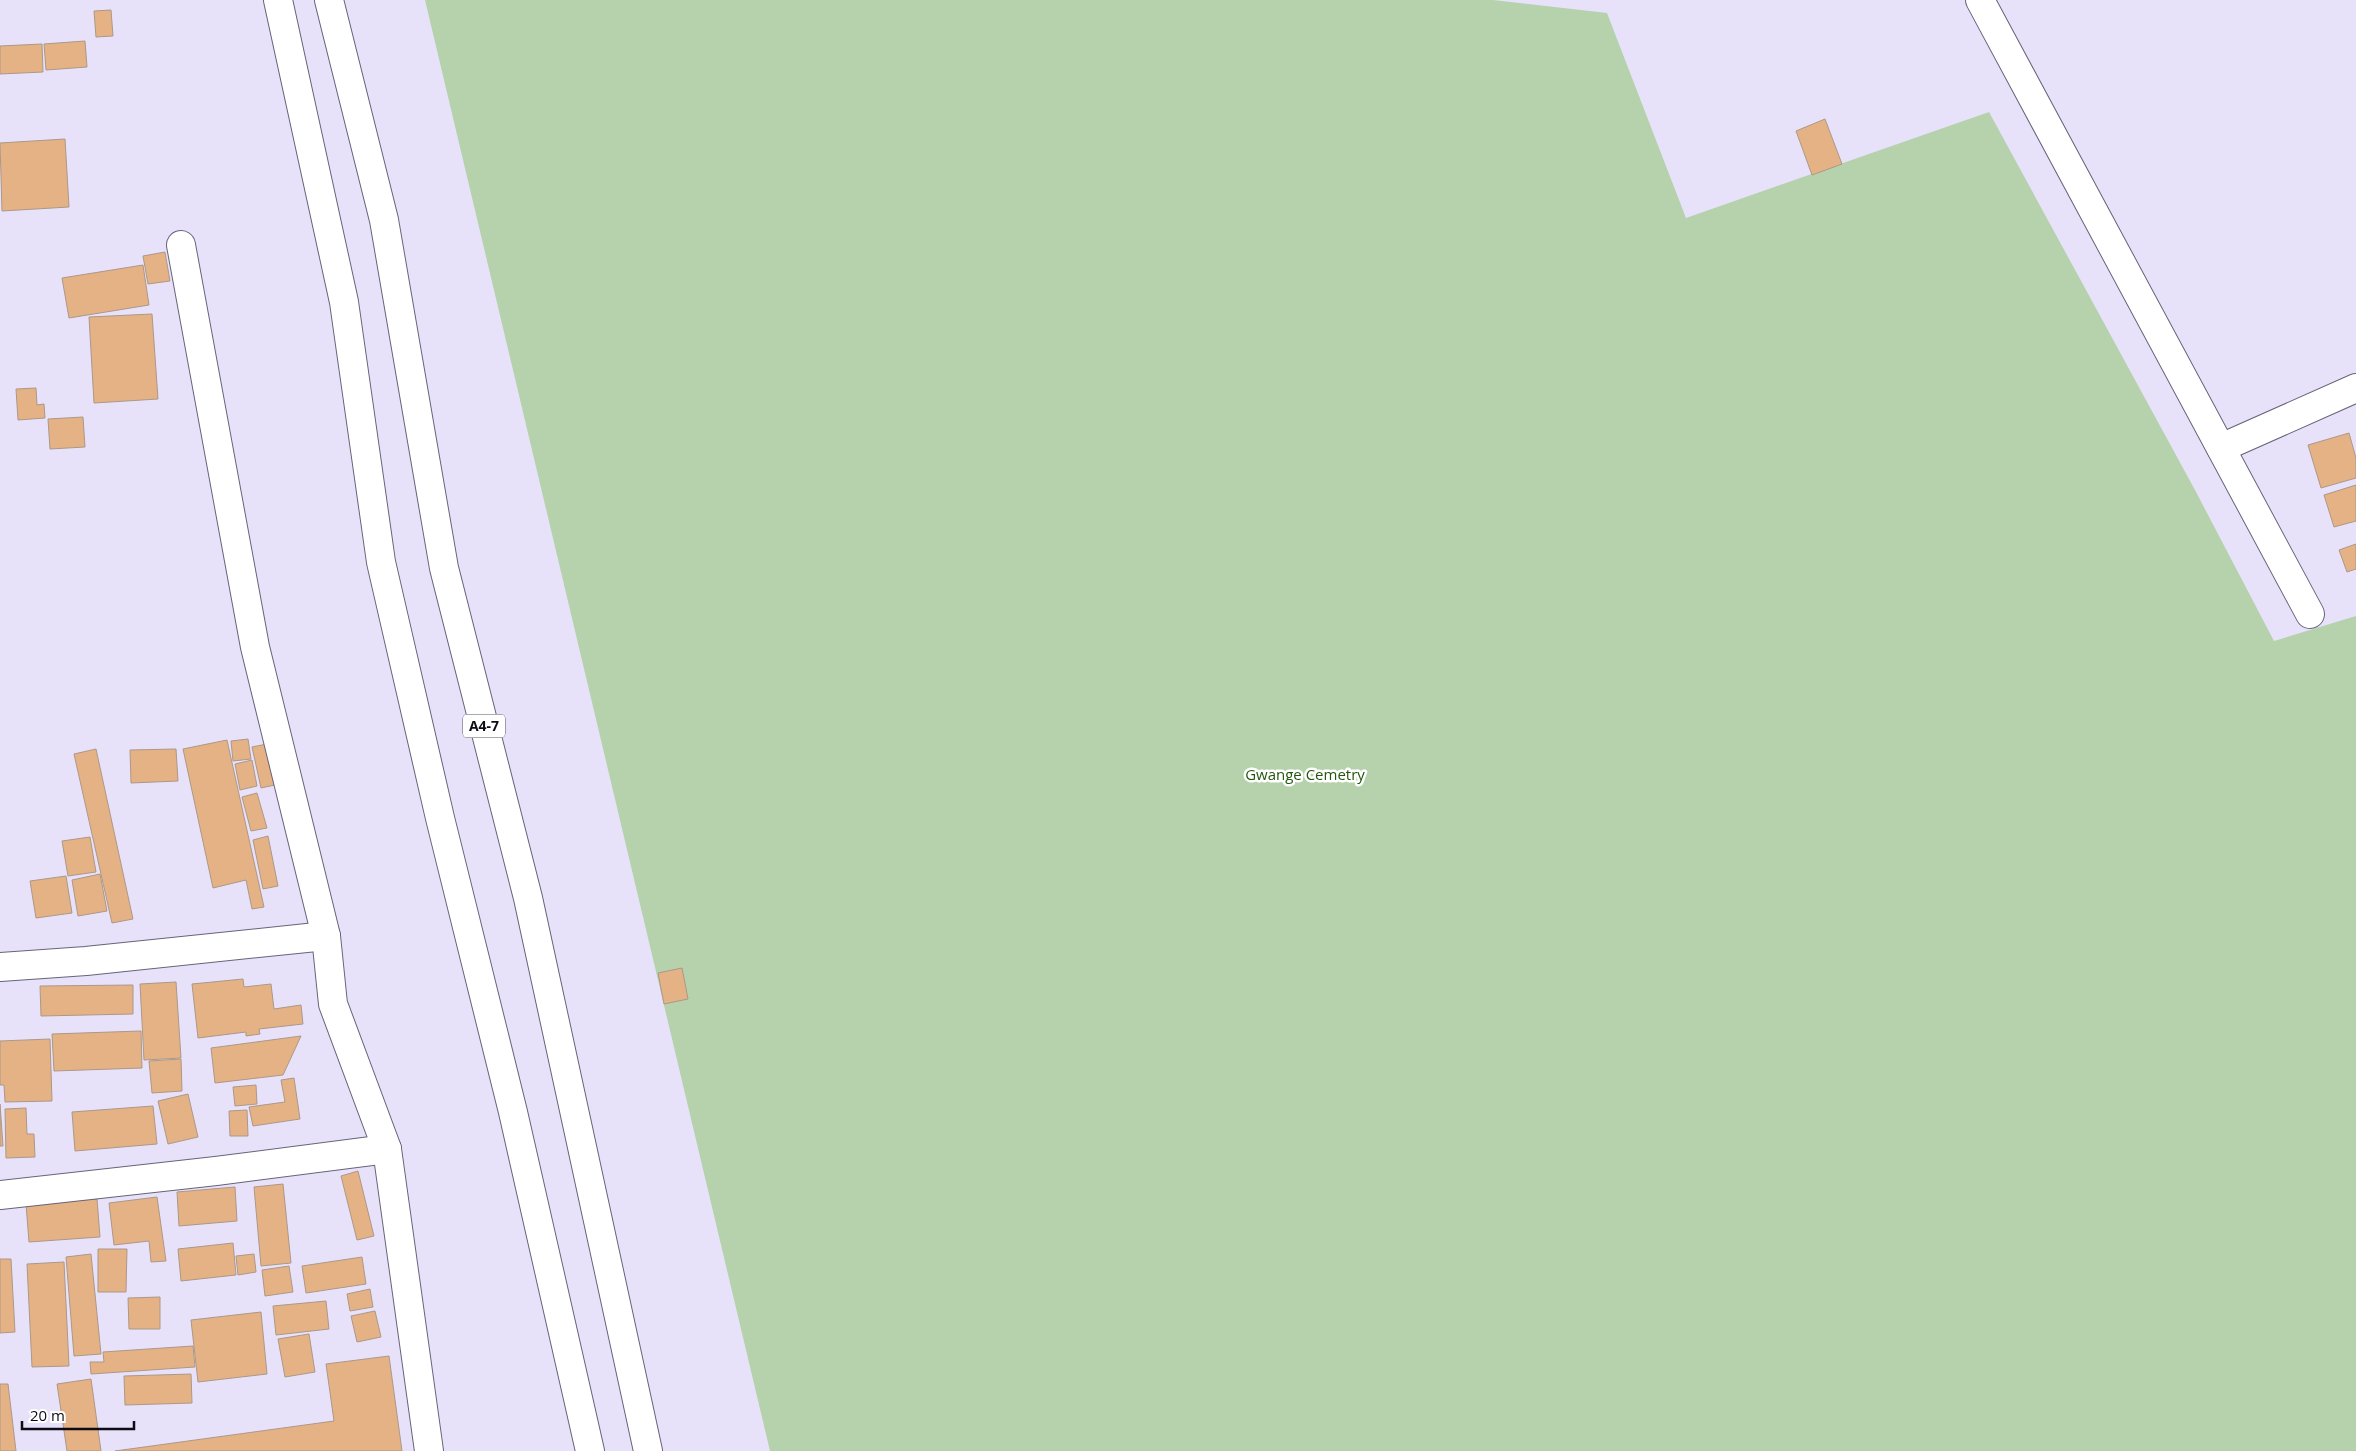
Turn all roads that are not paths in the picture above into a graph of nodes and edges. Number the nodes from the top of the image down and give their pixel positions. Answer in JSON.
{"nodes":[{"id":1,"x":278,"y":0,"type":"edge"},
{"id":2,"x":329,"y":0,"type":"edge"},
{"id":3,"x":1980,"y":0,"type":"edge"},
{"id":4,"x":181,"y":245,"type":"dead end"},
{"id":5,"x":2356,"y":388,"type":"edge"},
{"id":6,"x":2221,"y":448,"type":"junction"},
{"id":7,"x":2310,"y":614,"type":"dead end"},
{"id":8,"x":326,"y":936,"type":"junction"},
{"id":9,"x":0,"y":967,"type":"edge"},
{"id":10,"x":387,"y":1149,"type":"junction"},
{"id":11,"x":0,"y":1195,"type":"edge"},
{"id":12,"x":429,"y":1451,"type":"edge"},
{"id":13,"x":590,"y":1451,"type":"edge"},
{"id":14,"x":648,"y":1451,"type":"edge"}],
"edges":[{"from":1,"to":13,"type":"main road"},
{"from":2,"to":14,"type":"main road","number":"A4-7"},
{"from":3,"to":6,"type":"main road"},
{"from":4,"to":8,"type":"main road"},
{"from":5,"to":6,"type":"main road"},
{"from":6,"to":7,"type":"main road"},
{"from":8,"to":9,"type":"main road"},
{"from":8,"to":10,"type":"main road"},
{"from":10,"to":11,"type":"main road"},
{"from":10,"to":12,"type":"main road"}]}
